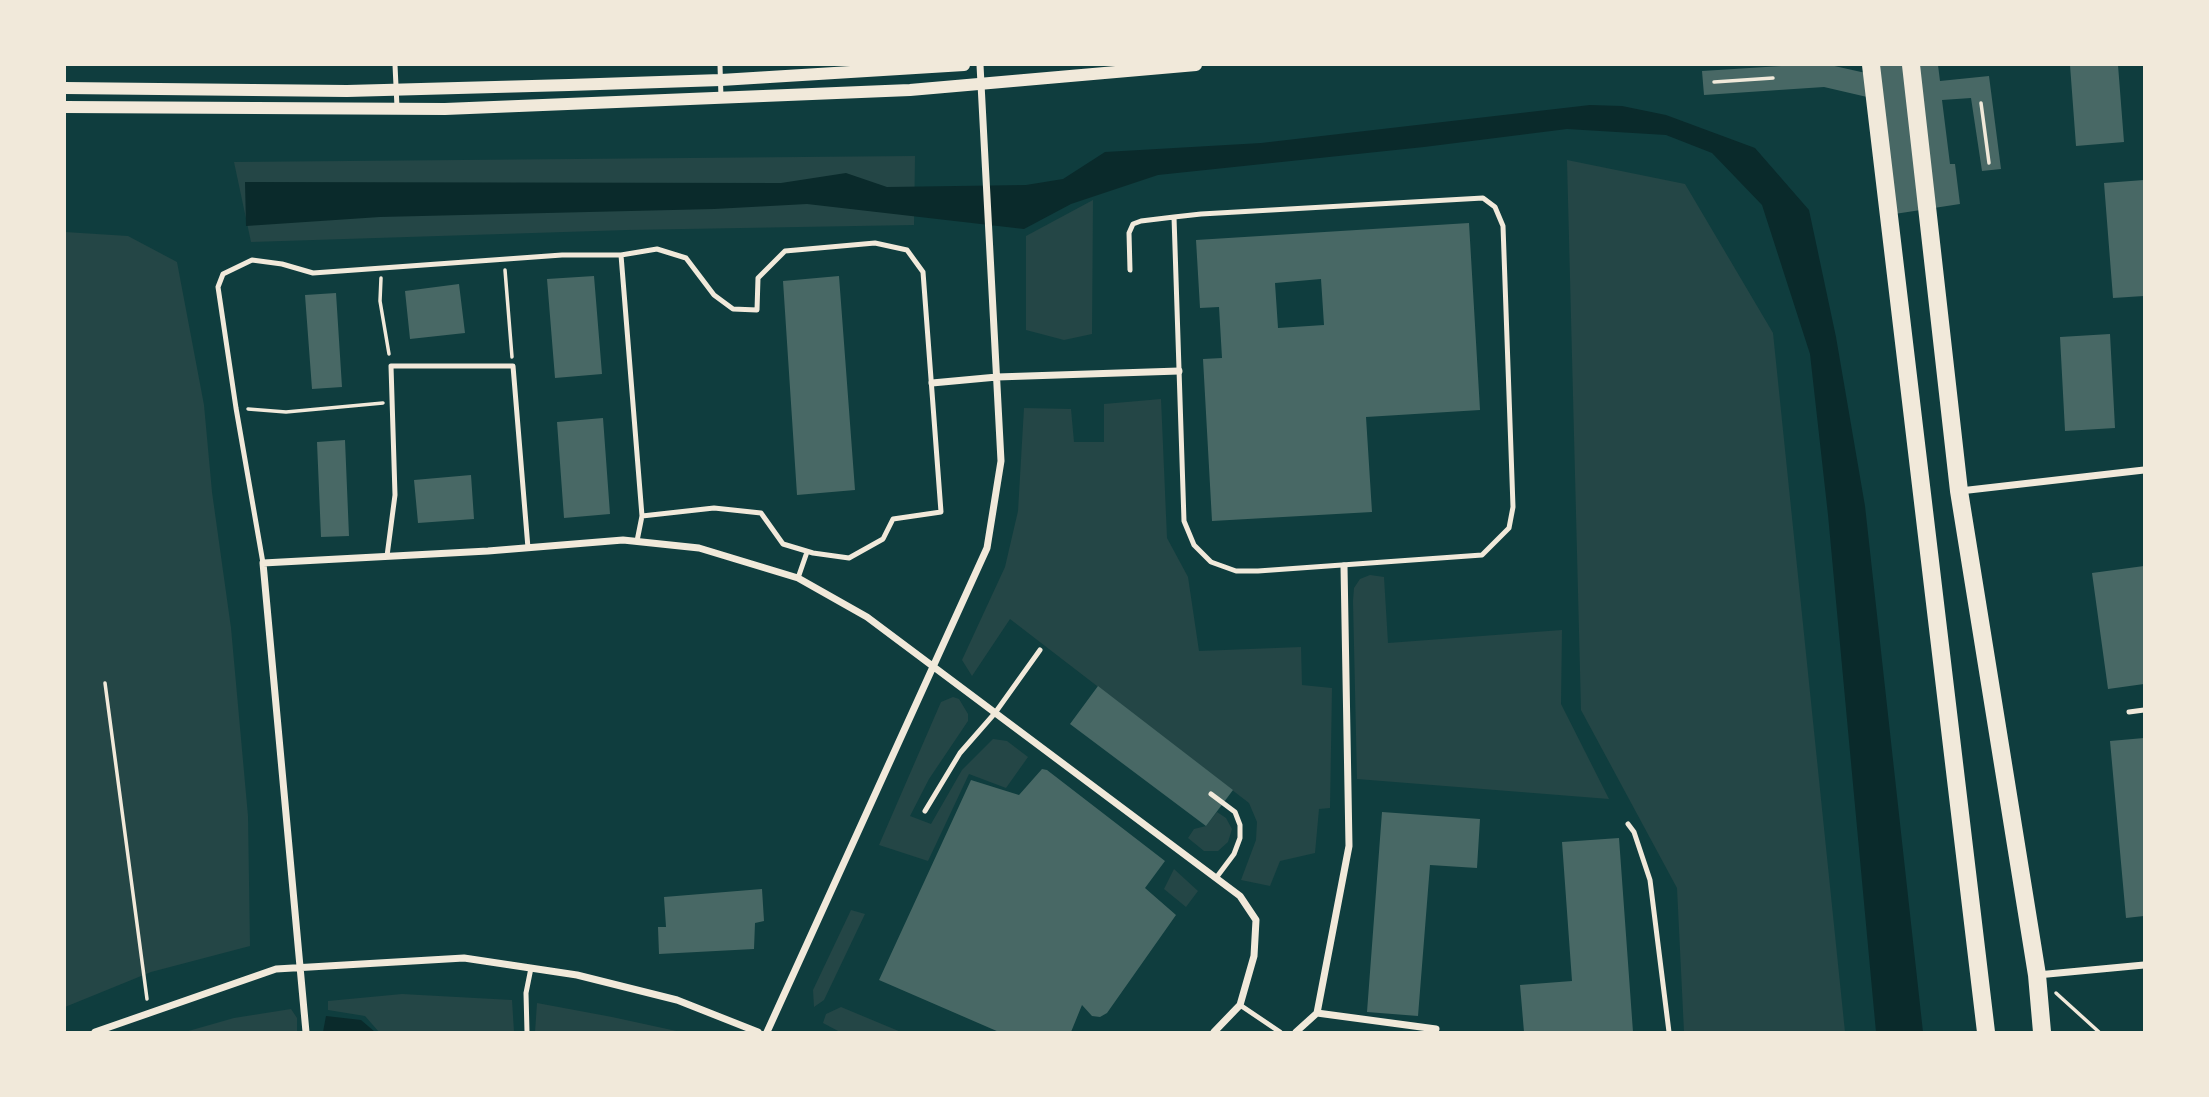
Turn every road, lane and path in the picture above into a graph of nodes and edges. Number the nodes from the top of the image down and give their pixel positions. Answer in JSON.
{"nodes":[{"id":1,"x":395,"y":65,"type":"edge"},
{"id":2,"x":720,"y":65,"type":"edge"},
{"id":3,"x":964,"y":65,"type":"edge"},
{"id":4,"x":980,"y":65,"type":"edge"},
{"id":5,"x":1196,"y":65,"type":"edge"},
{"id":6,"x":1871,"y":65,"type":"edge"},
{"id":7,"x":1911,"y":65,"type":"edge"},
{"id":8,"x":1773,"y":78,"type":"dead end"},
{"id":9,"x":721,"y":80,"type":"junction"},
{"id":10,"x":1714,"y":82,"type":"dead end"},
{"id":11,"x":980,"y":85,"type":"junction"},
{"id":12,"x":65,"y":88,"type":"edge"},
{"id":13,"x":396,"y":89,"type":"junction"},
{"id":14,"x":722,"y":97,"type":"junction"},
{"id":15,"x":1982,"y":103,"type":"dead end"},
{"id":16,"x":65,"y":107,"type":"edge"},
{"id":17,"x":397,"y":110,"type":"junction"},
{"id":18,"x":1989,"y":163,"type":"dead end"},
{"id":19,"x":1174,"y":217,"type":"junction"},
{"id":20,"x":621,"y":255,"type":"junction"},
{"id":21,"x":505,"y":260,"type":"junction"},
{"id":22,"x":381,"y":268,"type":"junction"},
{"id":23,"x":1130,"y":270,"type":"dead end"},
{"id":24,"x":391,"y":366,"type":"junction"},
{"id":25,"x":513,"y":366,"type":"junction"},
{"id":26,"x":1179,"y":371,"type":"junction"},
{"id":27,"x":997,"y":377,"type":"junction"},
{"id":28,"x":932,"y":383,"type":"junction"},
{"id":29,"x":392,"y":402,"type":"junction"},
{"id":30,"x":236,"y":408,"type":"junction"},
{"id":31,"x":2144,"y":470,"type":"edge"},
{"id":32,"x":1959,"y":491,"type":"junction"},
{"id":33,"x":642,"y":516,"type":"junction"},
{"id":34,"x":637,"y":541,"type":"junction"},
{"id":35,"x":528,"y":548,"type":"junction"},
{"id":36,"x":807,"y":552,"type":"junction"},
{"id":37,"x":387,"y":556,"type":"junction"},
{"id":38,"x":263,"y":563,"type":"junction"},
{"id":39,"x":1344,"y":566,"type":"junction"},
{"id":40,"x":798,"y":578,"type":"junction"},
{"id":41,"x":1040,"y":650,"type":"dead end"},
{"id":42,"x":934,"y":667,"type":"junction"},
{"id":43,"x":105,"y":683,"type":"dead end"},
{"id":44,"x":2144,"y":710,"type":"edge"},
{"id":45,"x":2129,"y":712,"type":"dead end"},
{"id":46,"x":995,"y":713,"type":"junction"},
{"id":47,"x":1211,"y":794,"type":"dead end"},
{"id":48,"x":925,"y":811,"type":"dead end"},
{"id":49,"x":1628,"y":824,"type":"dead end"},
{"id":50,"x":1216,"y":878,"type":"junction"},
{"id":51,"x":2144,"y":965,"type":"edge"},
{"id":52,"x":300,"y":967,"type":"junction"},
{"id":53,"x":531,"y":968,"type":"junction"},
{"id":54,"x":2037,"y":975,"type":"junction"},
{"id":55,"x":1240,"y":1005,"type":"junction"},
{"id":56,"x":149,"y":1012,"type":"junction"},
{"id":57,"x":1317,"y":1013,"type":"junction"},
{"id":58,"x":95,"y":1032,"type":"edge"},
{"id":59,"x":306,"y":1032,"type":"edge"},
{"id":60,"x":527,"y":1032,"type":"edge"},
{"id":61,"x":758,"y":1032,"type":"edge"},
{"id":62,"x":767,"y":1032,"type":"edge"},
{"id":63,"x":1214,"y":1032,"type":"edge"},
{"id":64,"x":1280,"y":1032,"type":"edge"},
{"id":65,"x":1296,"y":1032,"type":"edge"},
{"id":66,"x":1435,"y":1032,"type":"edge"},
{"id":67,"x":1669,"y":1032,"type":"edge"},
{"id":68,"x":1986,"y":1032,"type":"edge"},
{"id":69,"x":2042,"y":1032,"type":"edge"},
{"id":70,"x":2099,"y":1032,"type":"edge"}],
"edges":[{"from":1,"to":13,"type":"lane"},
{"from":2,"to":9,"type":"lane"},
{"from":3,"to":9,"type":"street"},
{"from":4,"to":11,"type":"street"},
{"from":5,"to":11,"type":"street"},
{"from":6,"to":68,"type":"main road"},
{"from":7,"to":32,"type":"main road"},
{"from":8,"to":10,"type":"path"},
{"from":9,"to":13,"type":"street"},
{"from":9,"to":14,"type":"lane"},
{"from":11,"to":14,"type":"street"},
{"from":11,"to":27,"type":"street"},
{"from":12,"to":13,"type":"street"},
{"from":13,"to":17,"type":"lane"},
{"from":14,"to":17,"type":"street"},
{"from":15,"to":18,"type":"path"},
{"from":16,"to":17,"type":"street"},
{"from":19,"to":23,"type":"lane"},
{"from":19,"to":26,"type":"lane"},
{"from":19,"to":39,"type":"lane"},
{"from":20,"to":21,"type":"lane"},
{"from":20,"to":28,"type":"lane"},
{"from":20,"to":33,"type":"lane"},
{"from":21,"to":22,"type":"lane"},
{"from":21,"to":25,"type":"path"},
{"from":22,"to":24,"type":"path"},
{"from":22,"to":30,"type":"lane"},
{"from":24,"to":25,"type":"lane"},
{"from":24,"to":29,"type":"lane"},
{"from":25,"to":35,"type":"lane"},
{"from":26,"to":27,"type":"street"},
{"from":26,"to":39,"type":"lane"},
{"from":27,"to":28,"type":"street"},
{"from":27,"to":42,"type":"street"},
{"from":28,"to":36,"type":"lane"},
{"from":29,"to":30,"type":"path"},
{"from":29,"to":37,"type":"lane"},
{"from":30,"to":38,"type":"lane"},
{"from":31,"to":32,"type":"street"},
{"from":32,"to":54,"type":"main road"},
{"from":33,"to":34,"type":"lane"},
{"from":33,"to":36,"type":"lane"},
{"from":34,"to":35,"type":"street"},
{"from":34,"to":40,"type":"street"},
{"from":35,"to":37,"type":"street"},
{"from":36,"to":40,"type":"lane"},
{"from":37,"to":38,"type":"street"},
{"from":38,"to":52,"type":"street"},
{"from":39,"to":57,"type":"street"},
{"from":40,"to":42,"type":"street"},
{"from":41,"to":46,"type":"lane"},
{"from":42,"to":46,"type":"street"},
{"from":42,"to":62,"type":"street"},
{"from":43,"to":56,"type":"path"},
{"from":44,"to":45,"type":"lane"},
{"from":46,"to":48,"type":"lane"},
{"from":46,"to":50,"type":"street"},
{"from":47,"to":50,"type":"lane"},
{"from":49,"to":67,"type":"lane"},
{"from":50,"to":55,"type":"street"},
{"from":51,"to":54,"type":"street"},
{"from":52,"to":53,"type":"street"},
{"from":52,"to":56,"type":"street"},
{"from":52,"to":59,"type":"street"},
{"from":53,"to":60,"type":"lane"},
{"from":53,"to":61,"type":"street"},
{"from":54,"to":69,"type":"main road"},
{"from":54,"to":70,"type":"path"},
{"from":55,"to":63,"type":"street"},
{"from":55,"to":64,"type":"lane"},
{"from":56,"to":58,"type":"street"},
{"from":57,"to":65,"type":"street"},
{"from":57,"to":66,"type":"street"}]}
